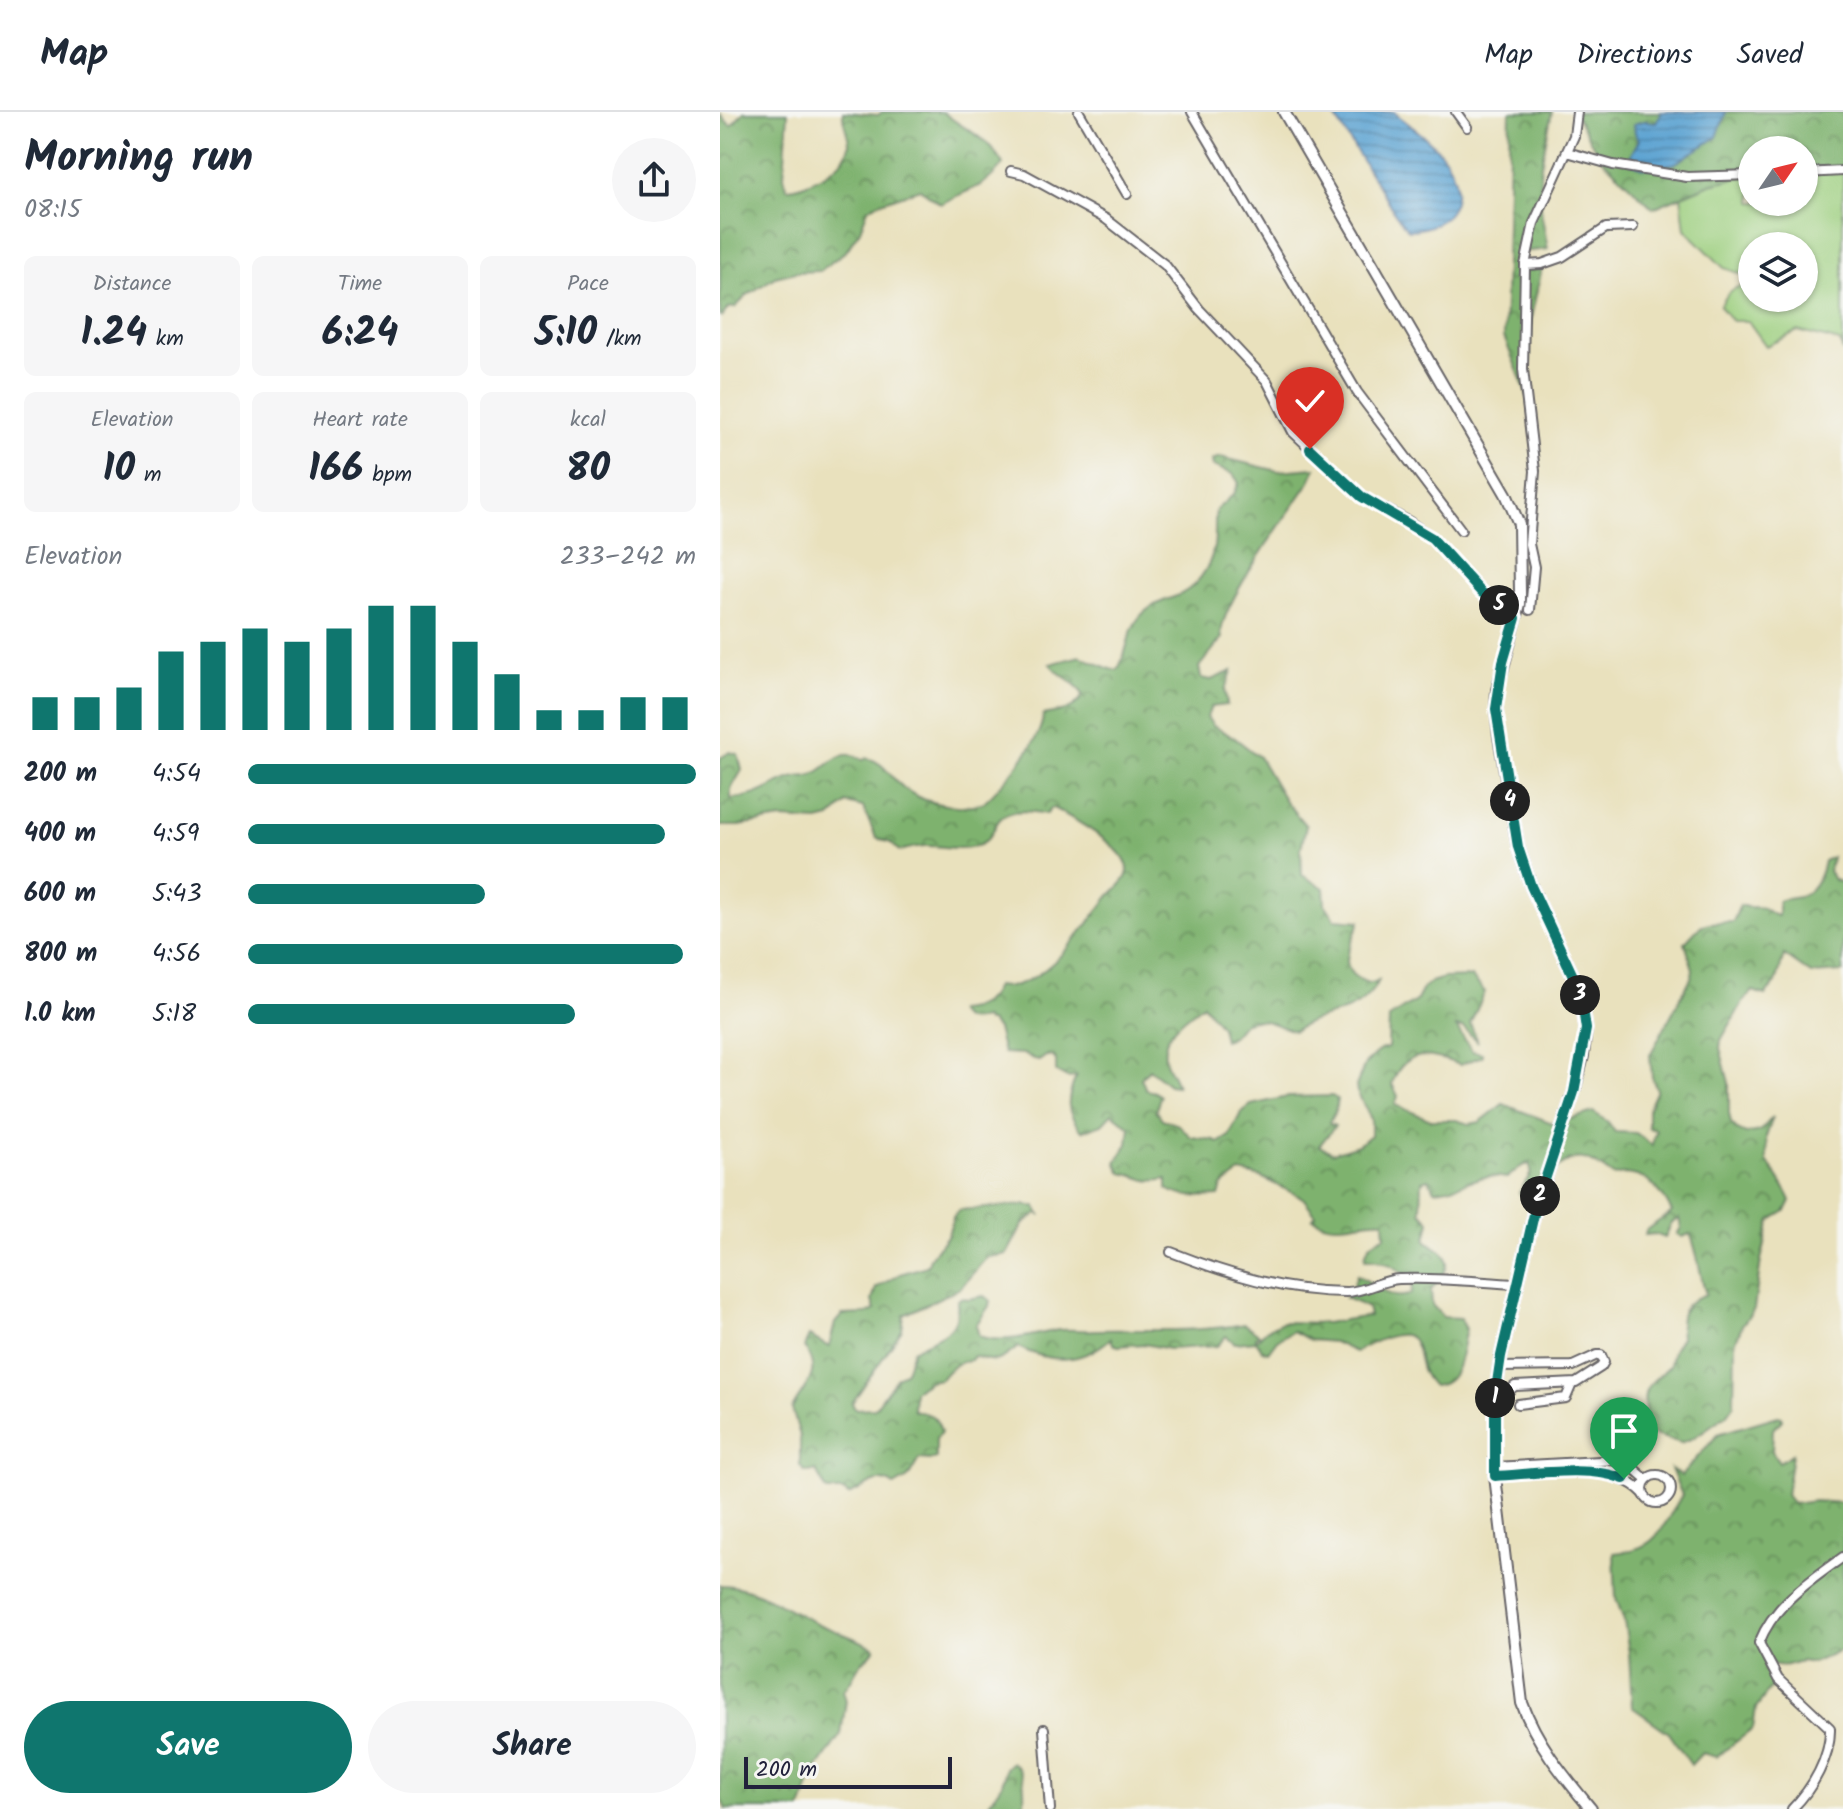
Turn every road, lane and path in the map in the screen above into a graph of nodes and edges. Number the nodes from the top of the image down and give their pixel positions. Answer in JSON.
{"nodes":[{"id":1,"x":1079,"y":112,"type":"edge"},
{"id":2,"x":1192,"y":112,"type":"edge"},
{"id":3,"x":1284,"y":112,"type":"edge"},
{"id":4,"x":1456,"y":112,"type":"edge"},
{"id":5,"x":1577,"y":112,"type":"edge"},
{"id":6,"x":1467,"y":127,"type":"dead end"},
{"id":7,"x":1567,"y":152,"type":"junction"},
{"id":8,"x":1011,"y":171,"type":"dead end"},
{"id":9,"x":1843,"y":171,"type":"edge"},
{"id":10,"x":1818,"y":172,"type":"edge"},
{"id":11,"x":1738,"y":175,"type":"edge"},
{"id":12,"x":1127,"y":194,"type":"dead end"},
{"id":13,"x":1633,"y":227,"type":"dead end"},
{"id":14,"x":1525,"y":265,"type":"junction"},
{"id":15,"x":1461,"y":530,"type":"dead end"},
{"id":16,"x":1530,"y":610,"type":"dead end"},
{"id":17,"x":1516,"y":618,"type":"junction"},
{"id":18,"x":1171,"y":1252,"type":"dead end"},
{"id":19,"x":1517,"y":1284,"type":"junction"},
{"id":20,"x":1499,"y":1367,"type":"junction"},
{"id":21,"x":1572,"y":1384,"type":"junction"},
{"id":22,"x":1495,"y":1401,"type":"junction"},
{"id":23,"x":1518,"y":1404,"type":"dead end"},
{"id":24,"x":1495,"y":1471,"type":"junction"},
{"id":25,"x":1646,"y":1479,"type":"junction"},
{"id":26,"x":1643,"y":1493,"type":"junction"},
{"id":27,"x":1843,"y":1557,"type":"edge"},
{"id":28,"x":1044,"y":1729,"type":"dead end"},
{"id":29,"x":1050,"y":1809,"type":"edge"},
{"id":30,"x":1591,"y":1809,"type":"edge"},
{"id":31,"x":1792,"y":1809,"type":"edge"}],
"edges":[{"from":1,"to":12,"type":"street"},
{"from":2,"to":15,"type":"street"},
{"from":3,"to":17,"type":"main road"},
{"from":4,"to":6,"type":"street"},
{"from":5,"to":7,"type":"street"},
{"from":7,"to":11,"type":"street"},
{"from":7,"to":14,"type":"street"},
{"from":8,"to":17,"type":"street"},
{"from":9,"to":10,"type":"street"},
{"from":13,"to":14,"type":"street"},
{"from":14,"to":16,"type":"street"},
{"from":17,"to":19,"type":"main road"},
{"from":18,"to":19,"type":"street"},
{"from":19,"to":20,"type":"main road"},
{"from":20,"to":21,"type":"street"},
{"from":20,"to":22,"type":"main road"},
{"from":21,"to":22,"type":"street"},
{"from":21,"to":23,"type":"street"},
{"from":22,"to":24,"type":"main road"},
{"from":24,"to":25,"type":"street"},
{"from":24,"to":26,"type":"street"},
{"from":24,"to":30,"type":"main road"},
{"from":25,"to":26,"type":"street"},
{"from":25,"to":26,"type":"street"},
{"from":27,"to":31,"type":"street"},
{"from":28,"to":29,"type":"street"}]}
